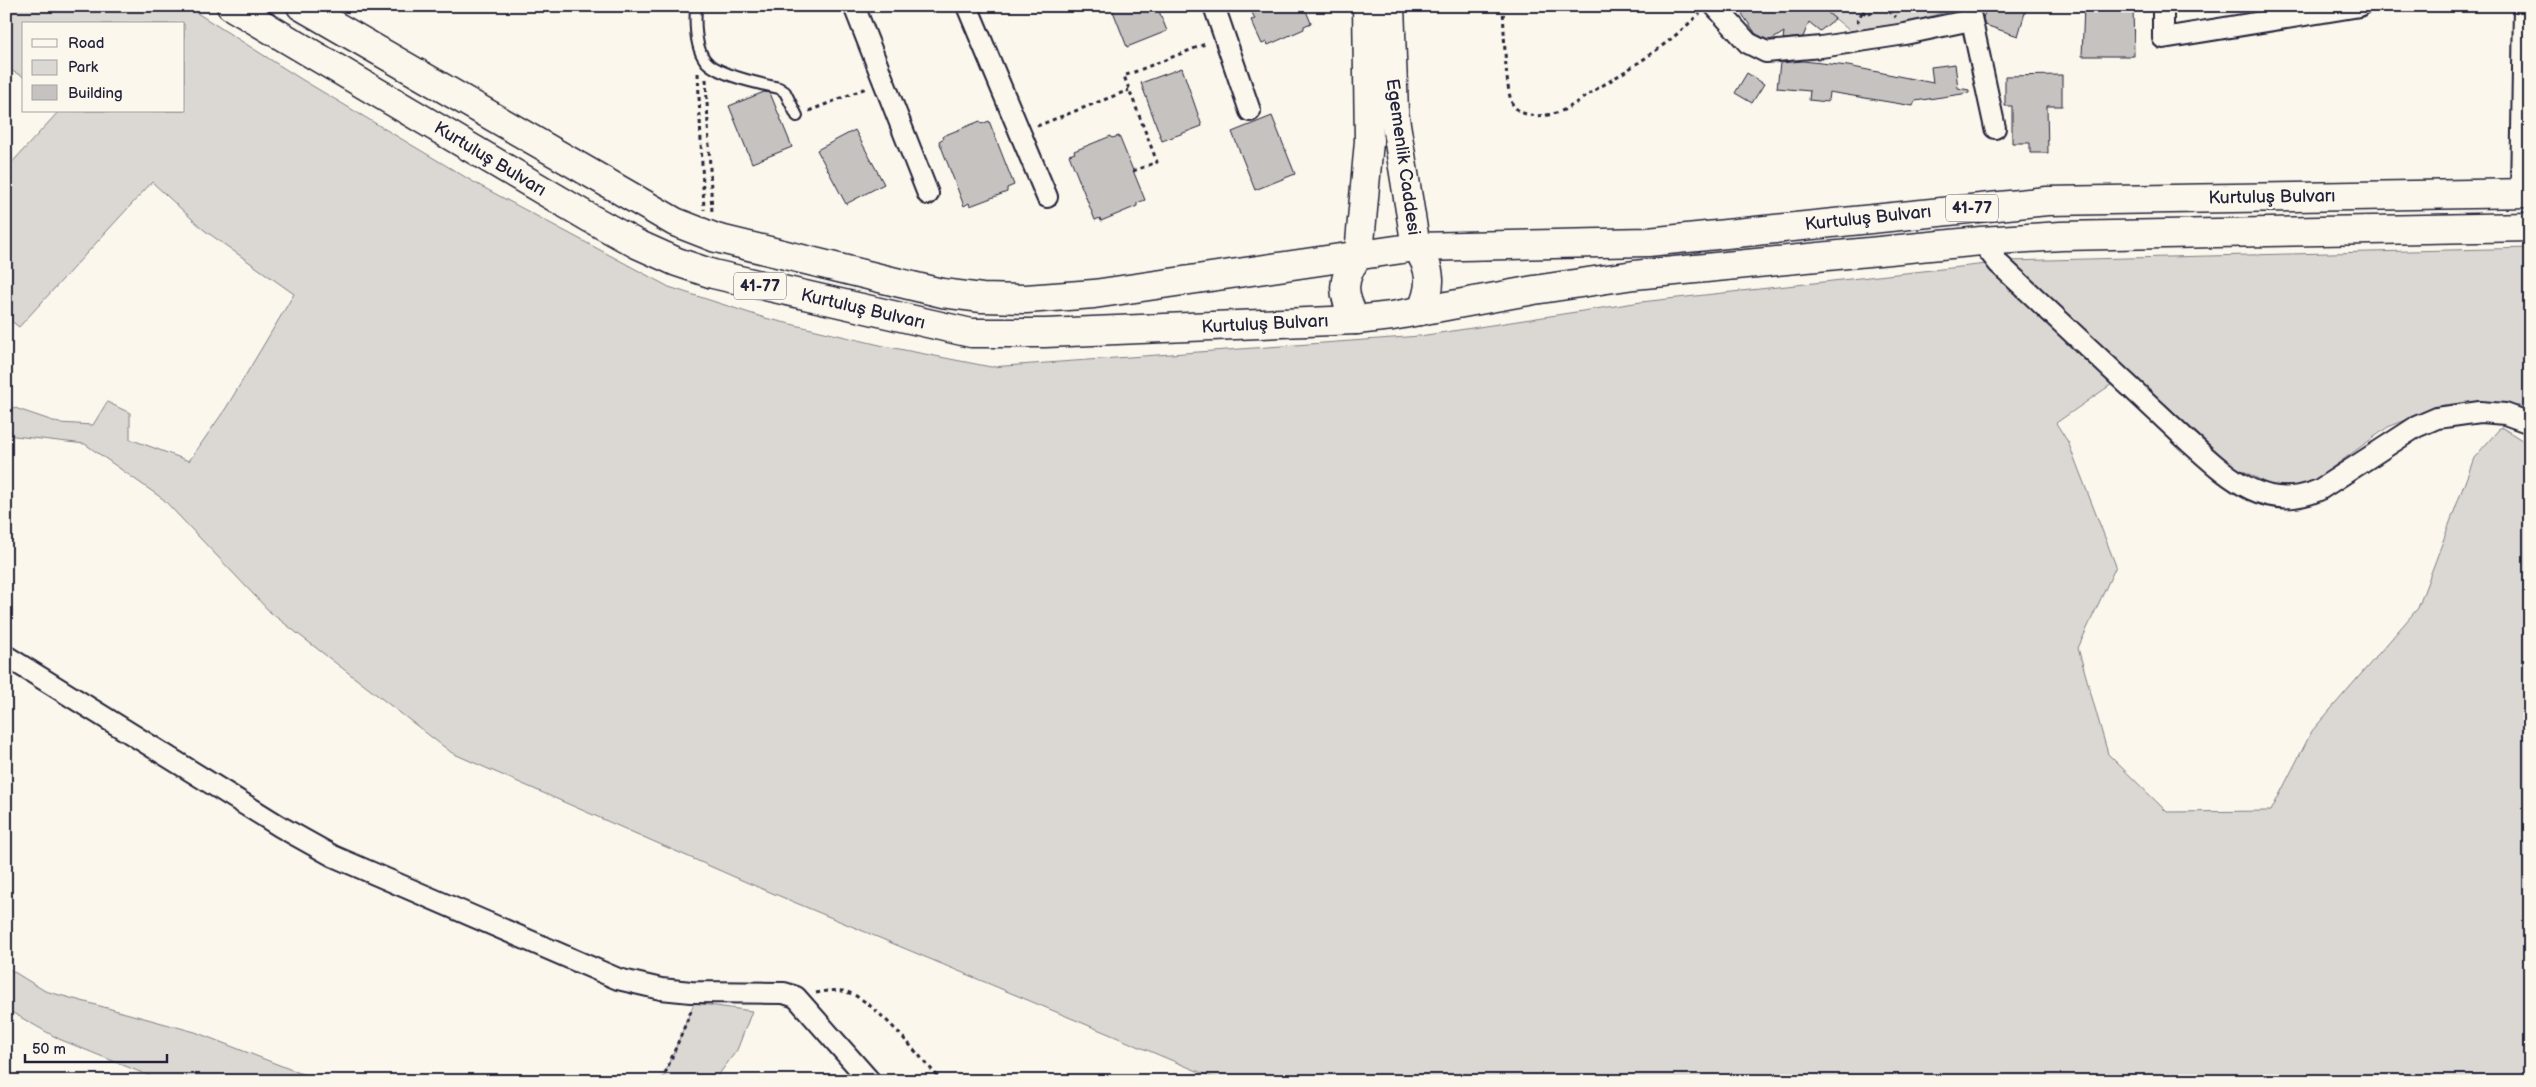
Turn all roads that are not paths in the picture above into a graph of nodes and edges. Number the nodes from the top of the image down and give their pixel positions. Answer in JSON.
{"nodes":[{"id":1,"x":231,"y":6,"type":"edge"},
{"id":2,"x":300,"y":6,"type":"edge"},
{"id":3,"x":696,"y":6,"type":"edge"},
{"id":4,"x":854,"y":6,"type":"edge"},
{"id":5,"x":968,"y":6,"type":"edge"},
{"id":6,"x":1214,"y":6,"type":"edge"},
{"id":7,"x":1367,"y":6,"type":"edge"},
{"id":8,"x":1390,"y":6,"type":"edge"},
{"id":9,"x":1715,"y":6,"type":"edge"},
{"id":10,"x":2162,"y":6,"type":"edge"},
{"id":11,"x":2360,"y":6,"type":"edge"},
{"id":12,"x":2524,"y":6,"type":"edge"},
{"id":13,"x":1969,"y":13,"type":"edge"},
{"id":14,"x":1250,"y":111,"type":"dead end"},
{"id":15,"x":797,"y":116,"type":"road end"},
{"id":16,"x":1995,"y":128,"type":"dead end"},
{"id":17,"x":2525,"y":193,"type":"edge"},
{"id":18,"x":928,"y":194,"type":"dead end"},
{"id":19,"x":1047,"y":198,"type":"dead end"},
{"id":20,"x":2530,"y":227,"type":"edge"},
{"id":21,"x":1981,"y":241,"type":"junction"},
{"id":22,"x":1416,"y":247,"type":"junction"},
{"id":23,"x":1359,"y":254,"type":"junction"},
{"id":24,"x":1421,"y":311,"type":"junction"},
{"id":25,"x":1356,"y":320,"type":"junction"},
{"id":26,"x":2530,"y":424,"type":"edge"},
{"id":27,"x":6,"y":656,"type":"edge"},
{"id":28,"x":870,"y":1081,"type":"edge"}],
"edges":[{"from":1,"to":25,"type":"main road","name":"Kurtuluş Bulvarı","number":"41-77"},
{"from":2,"to":23,"type":"main road","name":"Kurtuluş Bulvarı","number":"41-77"},
{"from":3,"to":15,"type":"lane"},
{"from":4,"to":18,"type":"street"},
{"from":5,"to":19,"type":"street"},
{"from":6,"to":14,"type":"street"},
{"from":7,"to":23,"type":"main road","name":"Egemenlik Caddesi"},
{"from":8,"to":22,"type":"main road","name":"Egemenlik Caddesi"},
{"from":9,"to":13,"type":"street"},
{"from":10,"to":11,"type":"street"},
{"from":12,"to":17,"type":"street"},
{"from":13,"to":16,"type":"street"},
{"from":17,"to":22,"type":"main road","name":"Kurtuluş Bulvarı","number":"41-77"},
{"from":20,"to":21,"type":"main road","name":"Kurtuluş Bulvarı","number":"41-77"},
{"from":21,"to":24,"type":"main road","name":"Kurtuluş Bulvarı","number":"41-77"},
{"from":21,"to":26,"type":"street"},
{"from":22,"to":23,"type":"main road"},
{"from":22,"to":24,"type":"main road"},
{"from":23,"to":25,"type":"main road"},
{"from":24,"to":25,"type":"main road"},
{"from":27,"to":28,"type":"street"}]}
